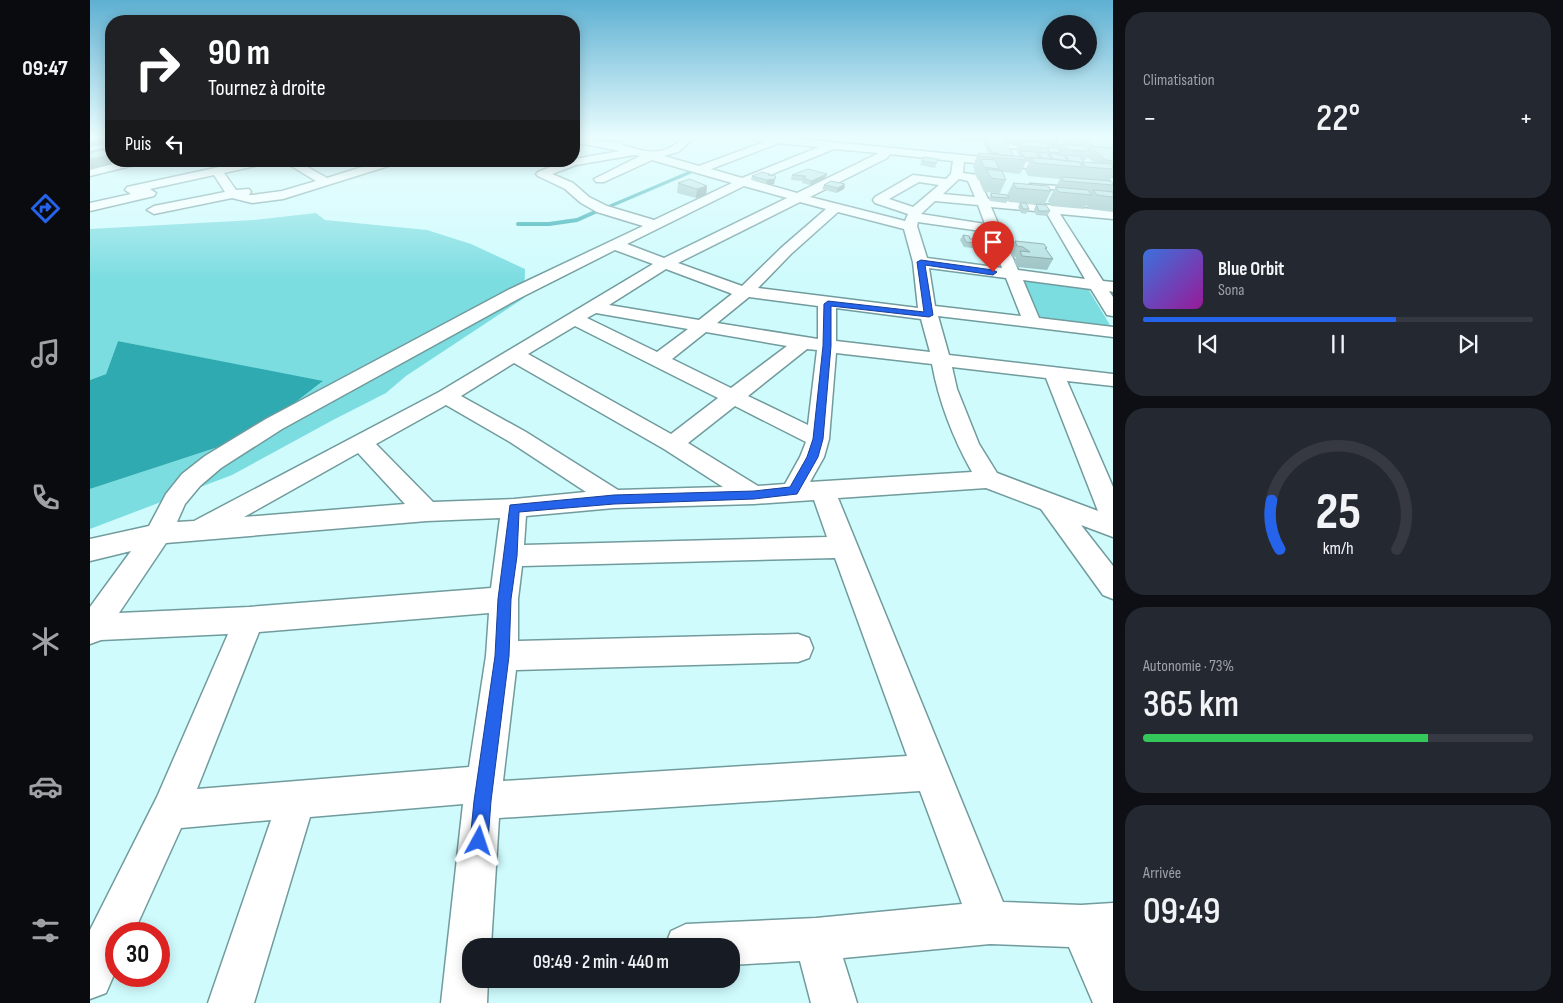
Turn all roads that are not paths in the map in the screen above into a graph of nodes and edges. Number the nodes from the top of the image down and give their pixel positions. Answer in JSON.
{"nodes":[{"id":1,"x":134,"y":185,"type":"edge"},
{"id":2,"x":158,"y":185,"type":"edge"},
{"id":3,"x":224,"y":185,"type":"edge"},
{"id":4,"x":276,"y":185,"type":"edge"},
{"id":5,"x":316,"y":185,"type":"edge"},
{"id":6,"x":566,"y":185,"type":"edge"},
{"id":7,"x":737,"y":185,"type":"edge"},
{"id":8,"x":753,"y":185,"type":"edge"},
{"id":9,"x":825,"y":185,"type":"edge"},
{"id":10,"x":905,"y":185,"type":"edge"},
{"id":11,"x":941,"y":185,"type":"edge"},
{"id":12,"x":975,"y":185,"type":"edge"},
{"id":13,"x":1032,"y":185,"type":"edge"},
{"id":14,"x":131,"y":190,"type":"junction"},
{"id":15,"x":1077,"y":190,"type":"edge"},
{"id":16,"x":233,"y":195,"type":"junction"},
{"id":17,"x":932,"y":197,"type":"junction"},
{"id":18,"x":798,"y":198,"type":"junction"},
{"id":19,"x":982,"y":203,"type":"junction"},
{"id":20,"x":90,"y":207,"type":"edge"},
{"id":21,"x":835,"y":208,"type":"junction"},
{"id":22,"x":1050,"y":209,"type":"junction"},
{"id":23,"x":154,"y":210,"type":"dead end"},
{"id":24,"x":1113,"y":215,"type":"edge"},
{"id":25,"x":913,"y":218,"type":"junction"},
{"id":26,"x":655,"y":225,"type":"junction"},
{"id":27,"x":994,"y":229,"type":"junction"},
{"id":28,"x":615,"y":245,"type":"junction"},
{"id":29,"x":921,"y":262,"type":"junction"},
{"id":30,"x":664,"y":264,"type":"junction"},
{"id":31,"x":1012,"y":275,"type":"junction"},
{"id":32,"x":1096,"y":284,"type":"junction"},
{"id":33,"x":1113,"y":287,"type":"edge"},
{"id":34,"x":745,"y":292,"type":"junction"},
{"id":35,"x":828,"y":304,"type":"junction"},
{"id":36,"x":592,"y":307,"type":"junction"},
{"id":37,"x":1113,"y":311,"type":"edge"},
{"id":38,"x":928,"y":312,"type":"junction"},
{"id":39,"x":573,"y":318,"type":"junction"},
{"id":40,"x":1032,"y":322,"type":"junction"},
{"id":41,"x":702,"y":327,"type":"junction"},
{"id":42,"x":1113,"y":332,"type":"edge"},
{"id":43,"x":803,"y":344,"type":"junction"},
{"id":44,"x":827,"y":346,"type":"junction"},
{"id":45,"x":513,"y":354,"type":"junction"},
{"id":46,"x":940,"y":359,"type":"junction"},
{"id":47,"x":658,"y":361,"type":"junction"},
{"id":48,"x":1054,"y":372,"type":"junction"},
{"id":49,"x":1113,"y":380,"type":"edge"},
{"id":50,"x":446,"y":396,"type":"junction"},
{"id":51,"x":734,"y":396,"type":"junction"},
{"id":52,"x":818,"y":439,"type":"junction"},
{"id":53,"x":361,"y":442,"type":"junction"},
{"id":54,"x":672,"y":444,"type":"junction"},
{"id":55,"x":988,"y":479,"type":"junction"},
{"id":56,"x":808,"y":490,"type":"junction"},
{"id":57,"x":754,"y":495,"type":"junction"},
{"id":58,"x":614,"y":499,"type":"junction"},
{"id":59,"x":1051,"y":505,"type":"junction"},
{"id":60,"x":514,"y":508,"type":"junction"},
{"id":61,"x":427,"y":512,"type":"junction"},
{"id":62,"x":1113,"y":517,"type":"edge"},
{"id":63,"x":1113,"y":527,"type":"edge"},
{"id":64,"x":195,"y":531,"type":"junction"},
{"id":65,"x":158,"y":534,"type":"junction"},
{"id":66,"x":844,"y":547,"type":"junction"},
{"id":67,"x":90,"y":550,"type":"edge"},
{"id":68,"x":510,"y":556,"type":"junction"},
{"id":69,"x":1113,"y":587,"type":"edge"},
{"id":70,"x":504,"y":599,"type":"junction"},
{"id":71,"x":249,"y":620,"type":"junction"},
{"id":72,"x":92,"y":629,"type":"edge"},
{"id":73,"x":798,"y":648,"type":"dead end"},
{"id":74,"x":502,"y":656,"type":"junction"},
{"id":75,"x":932,"y":772,"type":"junction"},
{"id":76,"x":484,"y":793,"type":"junction"},
{"id":77,"x":296,"y":801,"type":"junction"},
{"id":78,"x":170,"y":810,"type":"junction"},
{"id":79,"x":990,"y":924,"type":"junction"},
{"id":80,"x":1097,"y":925,"type":"edge"},
{"id":81,"x":472,"y":938,"type":"edge"},
{"id":82,"x":816,"y":939,"type":"junction"},
{"id":83,"x":740,"y":943,"type":"edge"},
{"id":84,"x":90,"y":977,"type":"edge"},
{"id":85,"x":466,"y":988,"type":"edge"},
{"id":86,"x":1113,"y":996,"type":"edge"},
{"id":87,"x":232,"y":1003,"type":"edge"},
{"id":88,"x":464,"y":1003,"type":"edge"},
{"id":89,"x":834,"y":1003,"type":"edge"}],
"edges":[{"from":1,"to":14,"type":"street"},
{"from":2,"to":14,"type":"street"},
{"from":3,"to":16,"type":"street"},
{"from":4,"to":16,"type":"street"},
{"from":5,"to":16,"type":"street"},
{"from":6,"to":26,"type":"street"},
{"from":7,"to":26,"type":"street"},
{"from":8,"to":18,"type":"street"},
{"from":9,"to":18,"type":"street"},
{"from":10,"to":25,"type":"street"},
{"from":11,"to":17,"type":"street"},
{"from":12,"to":19,"type":"street"},
{"from":13,"to":15,"type":"lane"},
{"from":14,"to":20,"type":"street"},
{"from":16,"to":23,"type":"street"},
{"from":17,"to":19,"type":"street"},
{"from":17,"to":25,"type":"street"},
{"from":18,"to":21,"type":"street"},
{"from":18,"to":30,"type":"street"},
{"from":19,"to":22,"type":"street"},
{"from":19,"to":27,"type":"street"},
{"from":21,"to":25,"type":"street"},
{"from":21,"to":34,"type":"street"},
{"from":22,"to":24,"type":"street"},
{"from":22,"to":32,"type":"street"},
{"from":25,"to":27,"type":"street"},
{"from":25,"to":29,"type":"street"},
{"from":26,"to":28,"type":"street"},
{"from":27,"to":31,"type":"street"},
{"from":28,"to":30,"type":"street"},
{"from":28,"to":65,"type":"street"},
{"from":29,"to":31,"type":"street"},
{"from":29,"to":38,"type":"street"},
{"from":30,"to":34,"type":"street"},
{"from":30,"to":36,"type":"street"},
{"from":31,"to":32,"type":"street"},
{"from":31,"to":40,"type":"street"},
{"from":32,"to":33,"type":"street"},
{"from":32,"to":37,"type":"street"},
{"from":34,"to":35,"type":"street"},
{"from":34,"to":41,"type":"street"},
{"from":35,"to":38,"type":"street"},
{"from":35,"to":44,"type":"street"},
{"from":36,"to":39,"type":"street"},
{"from":36,"to":41,"type":"street"},
{"from":38,"to":40,"type":"street"},
{"from":38,"to":46,"type":"street"},
{"from":39,"to":45,"type":"street"},
{"from":39,"to":47,"type":"street"},
{"from":40,"to":42,"type":"street"},
{"from":41,"to":43,"type":"street"},
{"from":41,"to":47,"type":"street"},
{"from":43,"to":44,"type":"street"},
{"from":43,"to":51,"type":"street"},
{"from":44,"to":46,"type":"street"},
{"from":44,"to":52,"type":"street"},
{"from":45,"to":50,"type":"street"},
{"from":45,"to":54,"type":"street"},
{"from":46,"to":48,"type":"street"},
{"from":46,"to":55,"type":"street"},
{"from":47,"to":51,"type":"street"},
{"from":48,"to":49,"type":"street"},
{"from":48,"to":62,"type":"street"},
{"from":50,"to":53,"type":"street"},
{"from":50,"to":58,"type":"street"},
{"from":51,"to":52,"type":"street"},
{"from":51,"to":54,"type":"street"},
{"from":52,"to":56,"type":"street"},
{"from":53,"to":61,"type":"street"},
{"from":53,"to":64,"type":"street"},
{"from":54,"to":57,"type":"street"},
{"from":55,"to":56,"type":"street"},
{"from":55,"to":59,"type":"street"},
{"from":56,"to":57,"type":"street"},
{"from":56,"to":66,"type":"street"},
{"from":57,"to":58,"type":"street"},
{"from":58,"to":60,"type":"street"},
{"from":59,"to":63,"type":"street"},
{"from":59,"to":69,"type":"street"},
{"from":60,"to":61,"type":"street"},
{"from":60,"to":68,"type":"street"},
{"from":61,"to":64,"type":"street"},
{"from":64,"to":65,"type":"street"},
{"from":65,"to":67,"type":"street"},
{"from":65,"to":72,"type":"street"},
{"from":66,"to":68,"type":"street"},
{"from":66,"to":75,"type":"street"},
{"from":68,"to":70,"type":"street"},
{"from":70,"to":71,"type":"street"},
{"from":70,"to":74,"type":"street"},
{"from":71,"to":72,"type":"street"},
{"from":71,"to":78,"type":"street"},
{"from":73,"to":74,"type":"street"},
{"from":74,"to":76,"type":"street"},
{"from":75,"to":76,"type":"street"},
{"from":75,"to":79,"type":"street"},
{"from":76,"to":77,"type":"street"},
{"from":76,"to":81,"type":"street"},
{"from":77,"to":78,"type":"street"},
{"from":77,"to":87,"type":"street"},
{"from":78,"to":84,"type":"street"},
{"from":79,"to":80,"type":"street"},
{"from":79,"to":82,"type":"street"},
{"from":80,"to":86,"type":"street"},
{"from":82,"to":83,"type":"street"},
{"from":82,"to":89,"type":"street"},
{"from":85,"to":88,"type":"street"}]}
